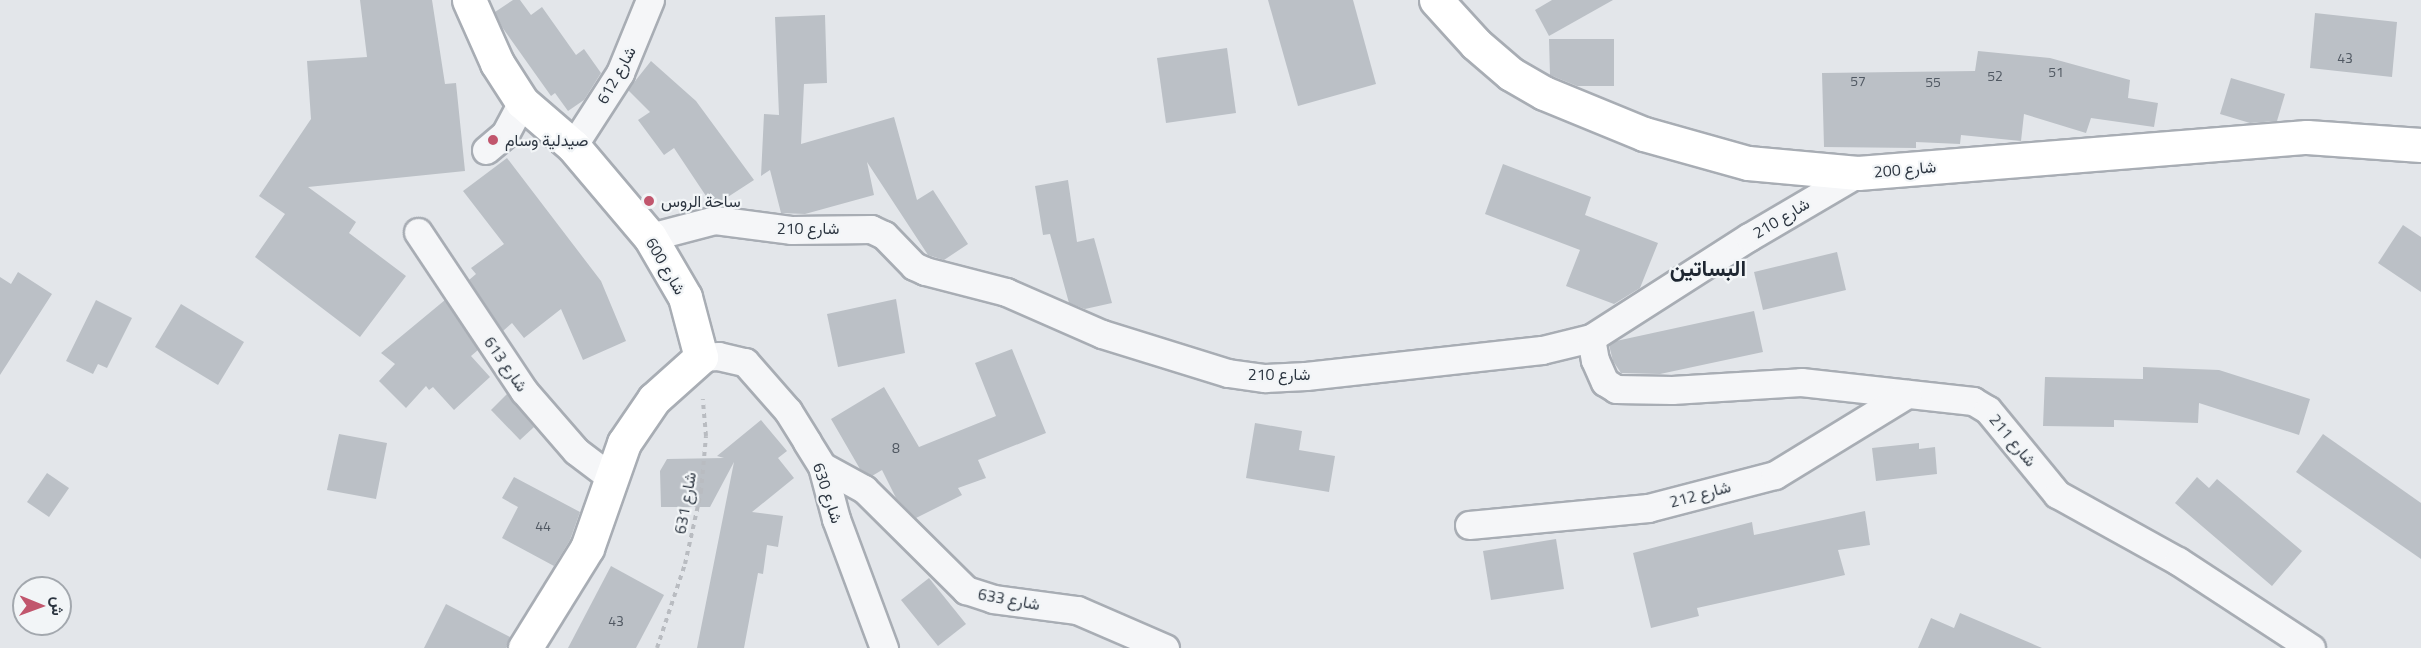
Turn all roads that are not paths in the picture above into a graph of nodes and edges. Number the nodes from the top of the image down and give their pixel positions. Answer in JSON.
{"nodes":[{"id":1,"x":469,"y":0,"type":"edge"},
{"id":2,"x":650,"y":0,"type":"edge"},
{"id":3,"x":1436,"y":0,"type":"edge"},
{"id":4,"x":522,"y":102,"type":"junction"},
{"id":5,"x":2421,"y":145,"type":"edge"},
{"id":6,"x":573,"y":146,"type":"junction"},
{"id":7,"x":486,"y":150,"type":"dead end"},
{"id":8,"x":1858,"y":173,"type":"junction"},
{"id":9,"x":417,"y":232,"type":"dead end"},
{"id":10,"x":650,"y":237,"type":"junction"},
{"id":11,"x":1591,"y":338,"type":"junction"},
{"id":12,"x":701,"y":357,"type":"junction"},
{"id":13,"x":1907,"y":394,"type":"junction"},
{"id":14,"x":822,"y":466,"type":"junction"},
{"id":15,"x":613,"y":478,"type":"junction"},
{"id":16,"x":1469,"y":525,"type":"dead end"},
{"id":17,"x":525,"y":648,"type":"edge"},
{"id":18,"x":884,"y":648,"type":"edge"},
{"id":19,"x":1165,"y":648,"type":"edge"},
{"id":20,"x":2311,"y":648,"type":"edge"}],
"edges":[{"from":1,"to":4,"type":"main road","name":"شارع 600"},
{"from":2,"to":6,"type":"street","name":"شارع 612"},
{"from":3,"to":8,"type":"main road","name":"شارع 200"},
{"from":4,"to":6,"type":"main road","name":"شارع 600"},
{"from":4,"to":7,"type":"street"},
{"from":5,"to":8,"type":"main road","name":"شارع 200"},
{"from":6,"to":10,"type":"main road","name":"شارع 600"},
{"from":8,"to":11,"type":"street","name":"شارع 210"},
{"from":9,"to":15,"type":"street","name":"شارع 613"},
{"from":10,"to":11,"type":"street","name":"شارع 210"},
{"from":10,"to":12,"type":"main road","name":"شارع 600"},
{"from":11,"to":13,"type":"street","name":"شارع 211"},
{"from":12,"to":14,"type":"street","name":"شارع 630"},
{"from":12,"to":15,"type":"main road"},
{"from":13,"to":16,"type":"street","name":"شارع 212"},
{"from":13,"to":20,"type":"street","name":"شارع 211"},
{"from":14,"to":18,"type":"street","name":"شارع 630"},
{"from":14,"to":19,"type":"street","name":"شارع 633"},
{"from":15,"to":17,"type":"main road"}]}
